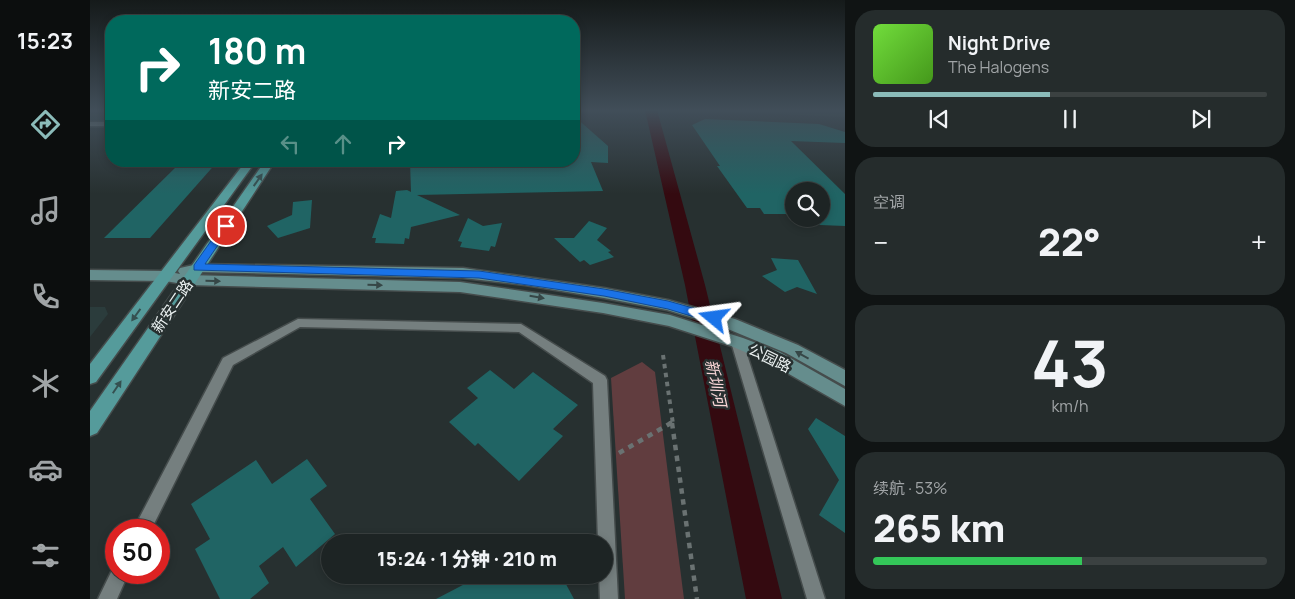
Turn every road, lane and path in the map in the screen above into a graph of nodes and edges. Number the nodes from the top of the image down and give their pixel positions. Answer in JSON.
{"nodes":[{"id":1,"x":247,"y":167,"type":"edge"},
{"id":2,"x":266,"y":167,"type":"edge"},
{"id":3,"x":198,"y":268,"type":"junction"},
{"id":4,"x":90,"y":275,"type":"edge"},
{"id":5,"x":165,"y":276,"type":"junction"},
{"id":6,"x":189,"y":280,"type":"junction"},
{"id":7,"x":669,"y":313,"type":"junction"},
{"id":8,"x":737,"y":342,"type":"junction"},
{"id":9,"x":664,"y":355,"type":"dead end"},
{"id":10,"x":90,"y":377,"type":"edge"},
{"id":11,"x":845,"y":379,"type":"edge"},
{"id":12,"x":845,"y":398,"type":"edge"},
{"id":13,"x":672,"y":422,"type":"junction"},
{"id":14,"x":90,"y":427,"type":"edge"},
{"id":15,"x":604,"y":462,"type":"junction"},
{"id":16,"x":148,"y":519,"type":"edge"},
{"id":17,"x":114,"y":584,"type":"edge"},
{"id":18,"x":107,"y":599,"type":"edge"},
{"id":19,"x":609,"y":599,"type":"edge"},
{"id":20,"x":697,"y":599,"type":"edge"},
{"id":21,"x":816,"y":599,"type":"edge"}],
"edges":[{"from":1,"to":5,"type":"main road","name":"新安二路"},
{"from":3,"to":2,"type":"main road","name":"新安二路","one_way":true},
{"from":3,"to":5,"type":"main road","name":"公园路"},
{"from":3,"to":6,"type":"main road","name":"新安二路"},
{"from":3,"to":7,"type":"main road","name":"公园路"},
{"from":4,"to":5,"type":"main road"},
{"from":5,"to":6,"type":"main road","name":"公园路"},
{"from":5,"to":10,"type":"main road","name":"新安二路","one_way":true},
{"from":6,"to":7,"type":"main road","name":"公园路","one_way":true},
{"from":14,"to":6,"type":"main road","name":"新安二路","one_way":true},
{"from":7,"to":8,"type":"main road","name":"公园路"},
{"from":11,"to":7,"type":"main road","name":"公园路","one_way":true},
{"from":8,"to":12,"type":"main road","name":"公园路"},
{"from":8,"to":21,"type":"lane"},
{"from":9,"to":13,"type":"path"},
{"from":13,"to":15,"type":"path"},
{"from":13,"to":20,"type":"path"},
{"from":15,"to":16,"type":"lane"},
{"from":15,"to":19,"type":"lane"},
{"from":17,"to":18,"type":"lane"}]}
